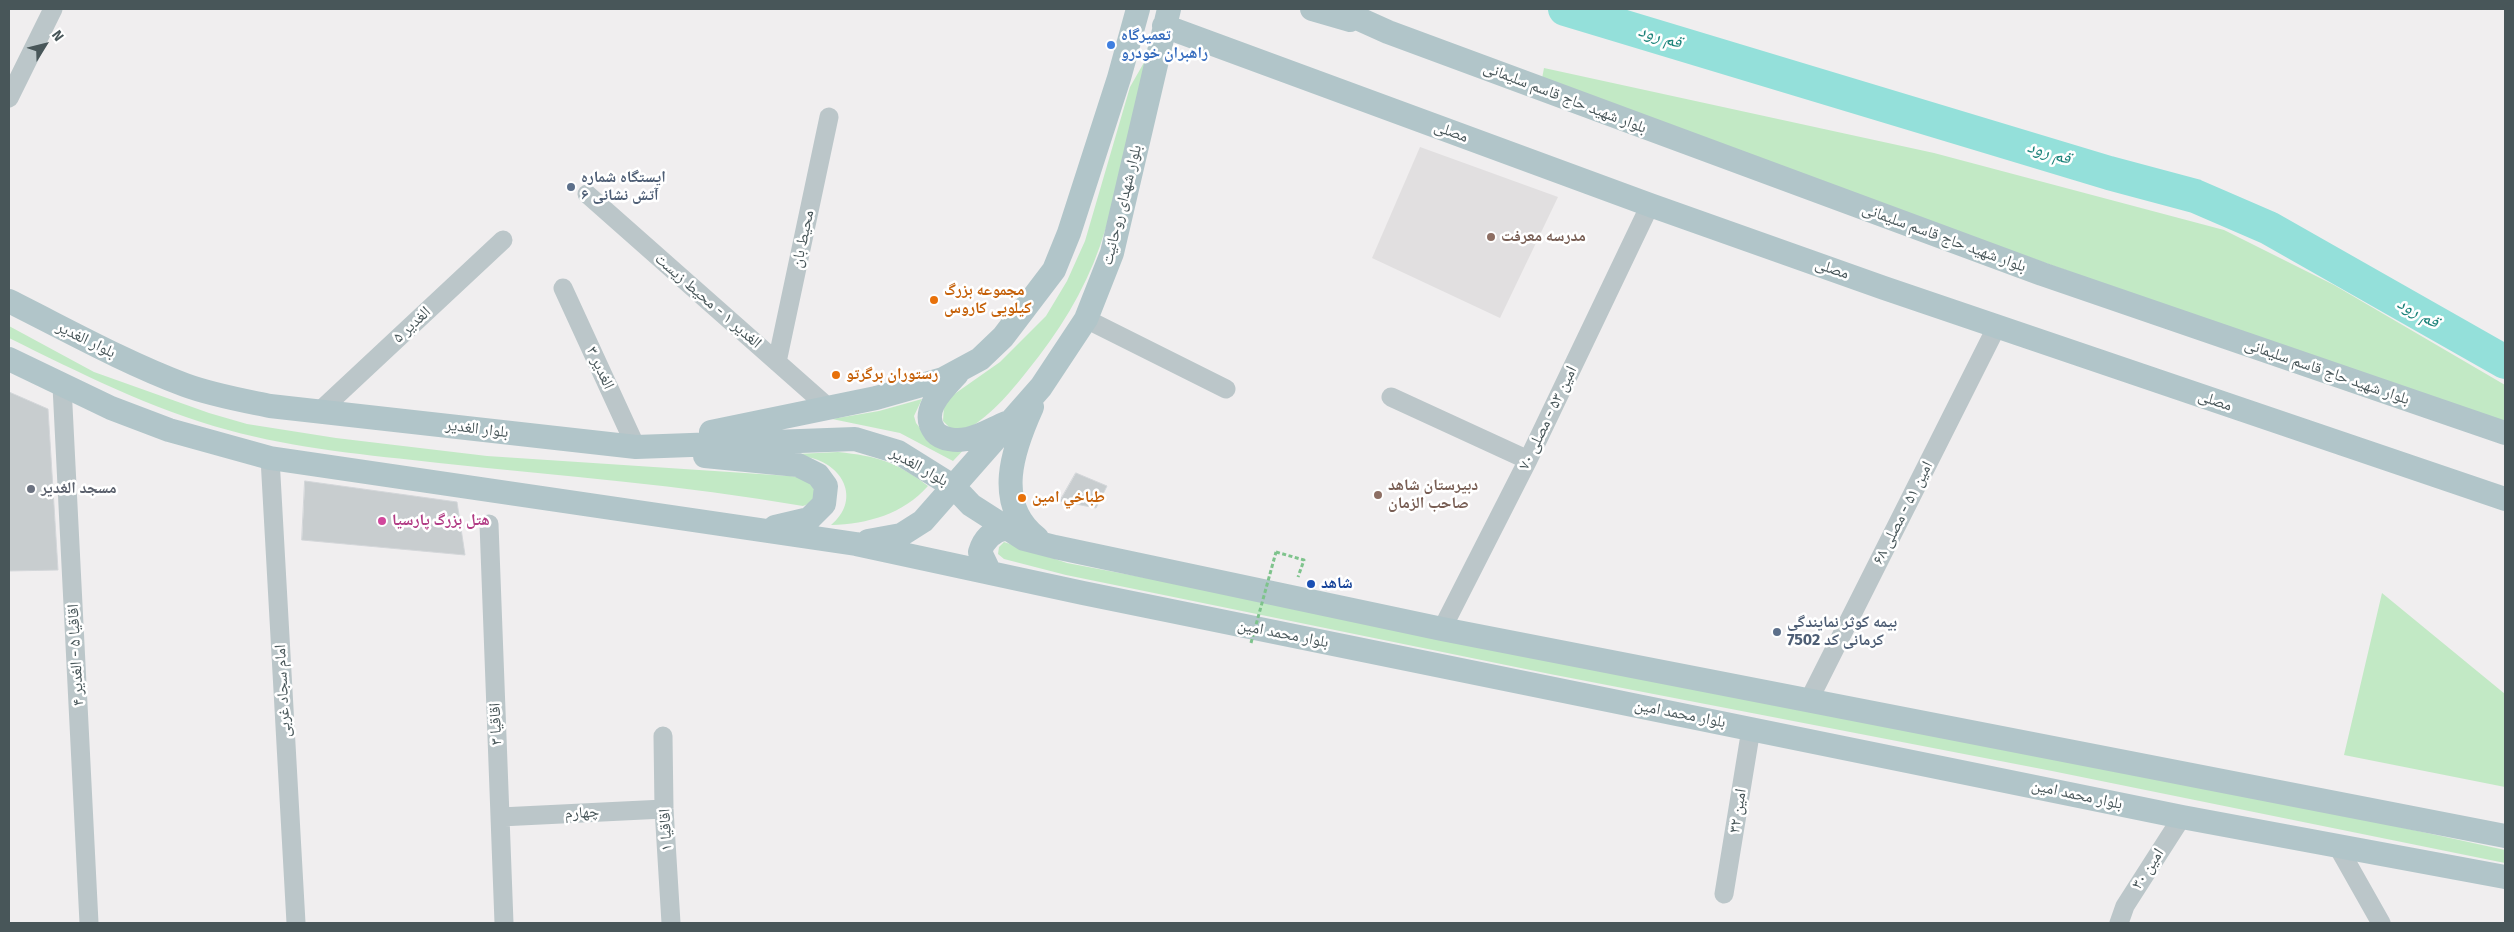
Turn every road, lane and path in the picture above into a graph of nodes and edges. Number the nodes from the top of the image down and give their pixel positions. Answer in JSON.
{"nodes":[{"id":1,"x":53,"y":9,"type":"edge"},
{"id":2,"x":1138,"y":9,"type":"edge"},
{"id":3,"x":1312,"y":9,"type":"edge"},
{"id":4,"x":1337,"y":9,"type":"edge"},
{"id":5,"x":1167,"y":17,"type":"edge"},
{"id":6,"x":1388,"y":32,"type":"junction"},
{"id":7,"x":9,"y":98,"type":"edge"},
{"id":8,"x":829,"y":116,"type":"dead end"},
{"id":9,"x":587,"y":194,"type":"dead end"},
{"id":10,"x":1650,"y":205,"type":"junction"},
{"id":11,"x":504,"y":240,"type":"dead end"},
{"id":12,"x":563,"y":288,"type":"dead end"},
{"id":13,"x":9,"y":302,"type":"edge"},
{"id":14,"x":1086,"y":319,"type":"junction"},
{"id":15,"x":1998,"y":326,"type":"junction"},
{"id":16,"x":9,"y":360,"type":"edge"},
{"id":17,"x":777,"y":362,"type":"junction"},
{"id":18,"x":964,"y":367,"type":"junction"},
{"id":19,"x":62,"y":386,"type":"junction"},
{"id":20,"x":1041,"y":387,"type":"junction"},
{"id":21,"x":1226,"y":389,"type":"dead end"},
{"id":22,"x":1391,"y":397,"type":"dead end"},
{"id":23,"x":830,"y":408,"type":"junction"},
{"id":24,"x":321,"y":410,"type":"junction"},
{"id":25,"x":1012,"y":420,"type":"junction"},
{"id":26,"x":2505,"y":433,"type":"edge"},
{"id":27,"x":636,"y":447,"type":"junction"},
{"id":28,"x":270,"y":458,"type":"junction"},
{"id":29,"x":1528,"y":460,"type":"junction"},
{"id":30,"x":954,"y":488,"type":"junction"},
{"id":31,"x":2505,"y":499,"type":"edge"},
{"id":32,"x":489,"y":524,"type":"dead end"},
{"id":33,"x":748,"y":528,"type":"junction"},
{"id":34,"x":1006,"y":528,"type":"junction"},
{"id":35,"x":856,"y":544,"type":"junction"},
{"id":36,"x":1055,"y":547,"type":"junction"},
{"id":37,"x":1304,"y":560,"type":"dead end"},
{"id":38,"x":990,"y":573,"type":"junction"},
{"id":39,"x":1442,"y":629,"type":"junction"},
{"id":40,"x":1251,"y":643,"type":"dead end"},
{"id":41,"x":1809,"y":700,"type":"junction"},
{"id":42,"x":1751,"y":729,"type":"junction"},
{"id":43,"x":663,"y":736,"type":"dead end"},
{"id":44,"x":664,"y":809,"type":"junction"},
{"id":45,"x":500,"y":817,"type":"junction"},
{"id":46,"x":2182,"y":817,"type":"junction"},
{"id":47,"x":2505,"y":836,"type":"edge"},
{"id":48,"x":2338,"y":847,"type":"junction"},
{"id":49,"x":2505,"y":877,"type":"edge"},
{"id":50,"x":1724,"y":894,"type":"dead end"},
{"id":51,"x":89,"y":923,"type":"edge"},
{"id":52,"x":296,"y":923,"type":"edge"},
{"id":53,"x":504,"y":923,"type":"edge"},
{"id":54,"x":671,"y":923,"type":"edge"},
{"id":55,"x":2119,"y":923,"type":"edge"},
{"id":56,"x":2381,"y":923,"type":"edge"}],
"edges":[{"from":1,"to":7,"type":"street"},
{"from":2,"to":18,"type":"main road"},
{"from":3,"to":6,"type":"main road","name":"بلوار شهید حاج قاسم سلیمانی"},
{"from":4,"to":6,"type":"main road","name":"بلوار شهید حاج قاسم سلیمانی"},
{"from":5,"to":10,"type":"main road","name":"مصلی"},
{"from":5,"to":14,"type":"main road","name":"بلوار شهدای روحانیت"},
{"from":6,"to":26,"type":"main road","name":"بلوار شهید حاج قاسم سلیمانی"},
{"from":8,"to":17,"type":"street","name":"محیط بان"},
{"from":9,"to":17,"type":"street","name":"الغدیر ۱ - محیط زیست"},
{"from":10,"to":15,"type":"main road","name":"مصلی"},
{"from":10,"to":29,"type":"street","name":"امین ۵۳ - مصلی ۷۰"},
{"from":11,"to":24,"type":"street","name":"الغدیر ۵"},
{"from":12,"to":27,"type":"street","name":"الغدیر ۳"},
{"from":13,"to":24,"type":"main road","name":"بلوار الغدیر"},
{"from":14,"to":20,"type":"main road","name":"بلوار شهدای روحانیت"},
{"from":14,"to":21,"type":"street"},
{"from":15,"to":31,"type":"main road","name":"مصلی"},
{"from":15,"to":41,"type":"street","name":"امین ۵۱ - مصلی ۶۸"},
{"from":16,"to":19,"type":"main road"},
{"from":17,"to":23,"type":"street","name":"الغدیر ۱ - محیط زیست"},
{"from":18,"to":23,"type":"main road"},
{"from":18,"to":25,"type":"main road"},
{"from":19,"to":28,"type":"main road"},
{"from":19,"to":51,"type":"street","name":"اقاقیا ۵ - الغدیر ۴"},
{"from":20,"to":25,"type":"main road"},
{"from":20,"to":36,"type":"main road"},
{"from":22,"to":29,"type":"street"},
{"from":23,"to":27,"type":"main road"},
{"from":24,"to":27,"type":"main road","name":"بلوار الغدیر"},
{"from":25,"to":30,"type":"main road"},
{"from":27,"to":30,"type":"main road","name":"بلوار الغدیر"},
{"from":27,"to":33,"type":"main road"},
{"from":28,"to":33,"type":"main road"},
{"from":28,"to":52,"type":"street","name":"امام سجاد غربی"},
{"from":29,"to":39,"type":"street","name":"امین ۵۳ - مصلی ۷۰"},
{"from":30,"to":34,"type":"main road","name":"بلوار الغدیر"},
{"from":30,"to":35,"type":"main road"},
{"from":32,"to":45,"type":"street","name":"اقاقیا ۳"},
{"from":33,"to":35,"type":"main road"},
{"from":34,"to":36,"type":"main road","name":"بلوار الغدیر"},
{"from":34,"to":38,"type":"main road"},
{"from":35,"to":38,"type":"main road","name":"بلوار محمد امین"},
{"from":36,"to":39,"type":"main road"},
{"from":37,"to":40,"type":"path","bridge":true},
{"from":38,"to":42,"type":"main road","name":"بلوار محمد امین"},
{"from":39,"to":41,"type":"main road"},
{"from":41,"to":47,"type":"main road"},
{"from":42,"to":46,"type":"main road","name":"بلوار محمد امین"},
{"from":42,"to":50,"type":"street","name":"امین ۳۲"},
{"from":43,"to":44,"type":"street","name":"اقاقیا ۱"},
{"from":44,"to":45,"type":"street","name":"چهارم"},
{"from":44,"to":54,"type":"street","name":"اقاقیا ۱"},
{"from":45,"to":53,"type":"street","name":"اقاقیا ۳"},
{"from":46,"to":48,"type":"main road","name":"بلوار محمد امین"},
{"from":46,"to":55,"type":"street","name":"امین ۳۰"},
{"from":48,"to":49,"type":"main road","name":"بلوار محمد امین"},
{"from":48,"to":56,"type":"street"}]}
